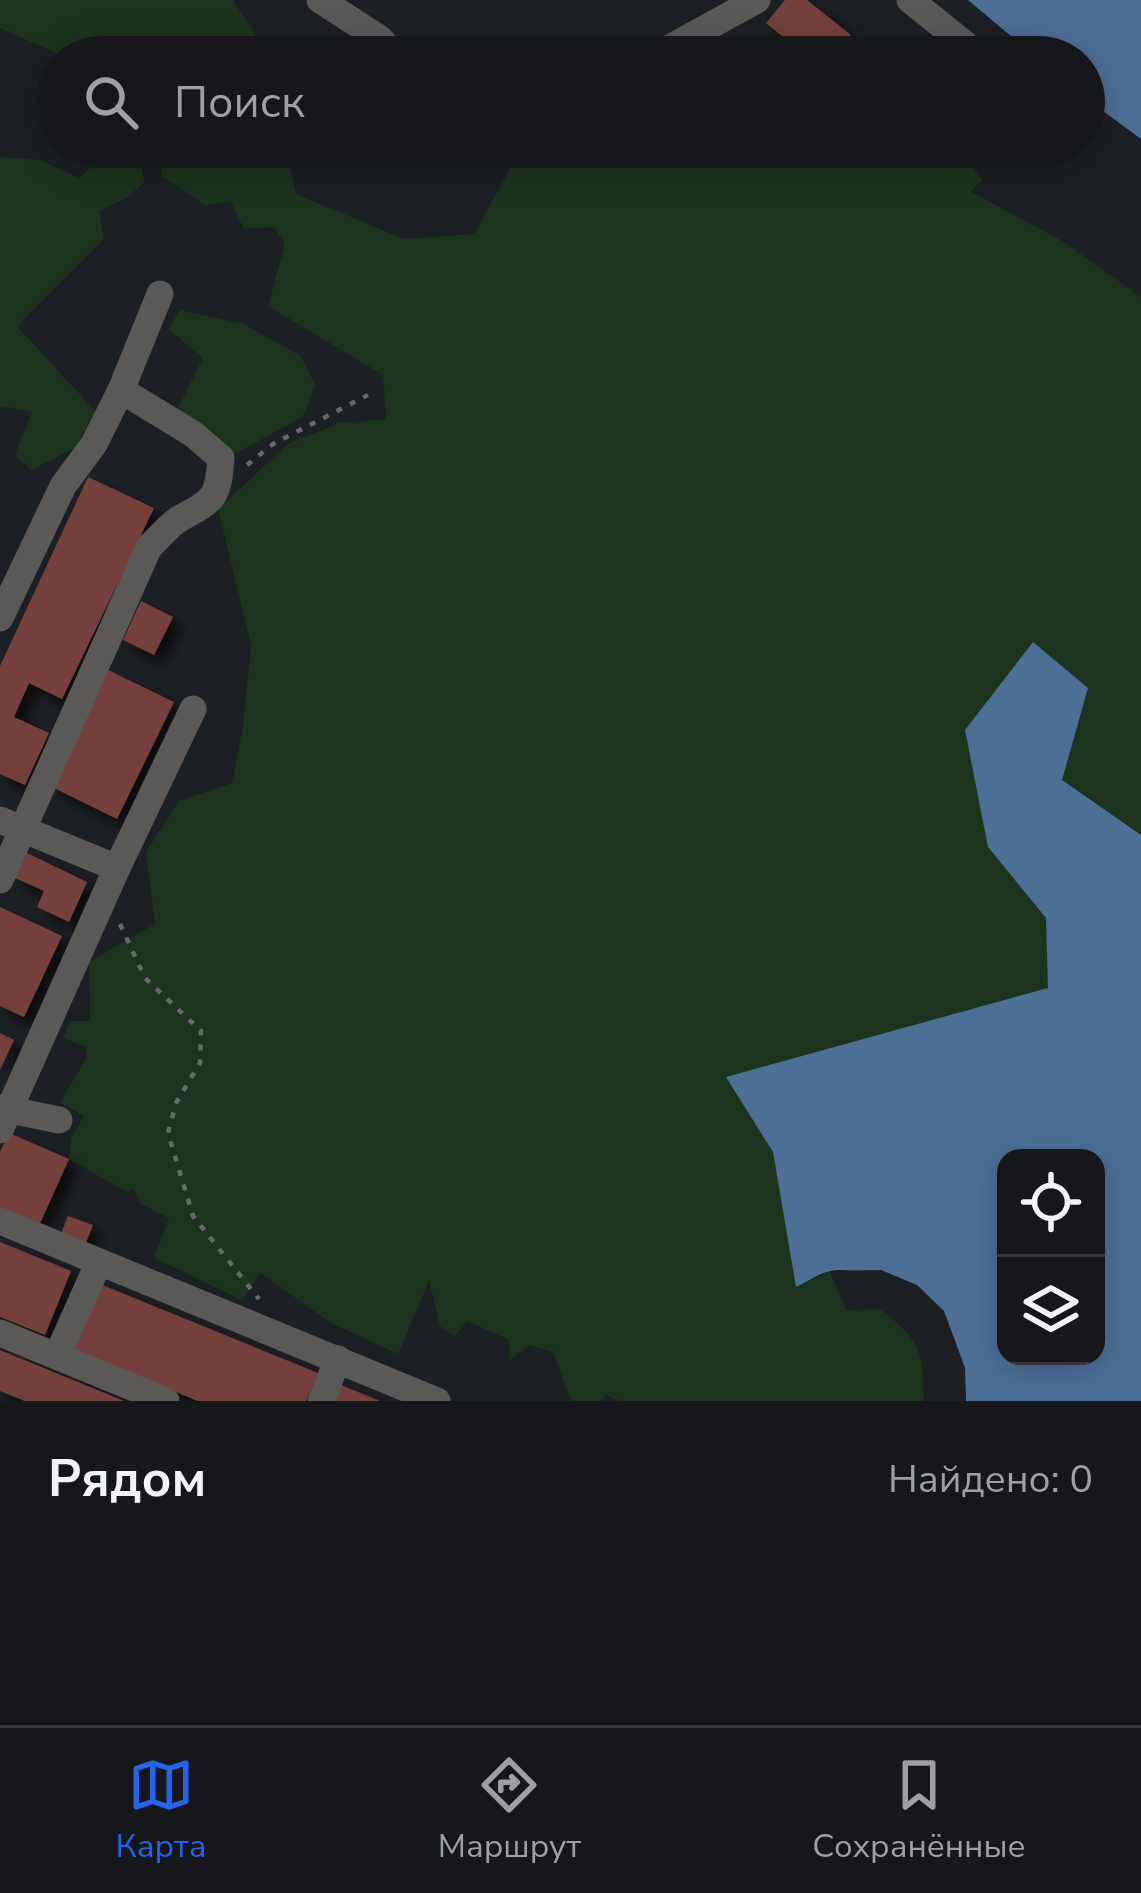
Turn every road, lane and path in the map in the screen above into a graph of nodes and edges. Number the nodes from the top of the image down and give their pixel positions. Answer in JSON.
{"nodes":[{"id":1,"x":320,"y":0,"type":"edge"},
{"id":2,"x":758,"y":0,"type":"edge"},
{"id":3,"x":910,"y":0,"type":"edge"},
{"id":4,"x":376,"y":36,"type":"edge"},
{"id":5,"x":692,"y":36,"type":"edge"},
{"id":6,"x":955,"y":36,"type":"edge"},
{"id":7,"x":160,"y":294,"type":"dead end"},
{"id":8,"x":121,"y":391,"type":"junction"},
{"id":9,"x":368,"y":395,"type":"dead end"},
{"id":10,"x":219,"y":487,"type":"junction"},
{"id":11,"x":2,"y":607,"type":"edge"},
{"id":12,"x":194,"y":709,"type":"dead end"},
{"id":13,"x":11,"y":826,"type":"edge"},
{"id":14,"x":0,"y":880,"type":"edge"},
{"id":15,"x":111,"y":880,"type":"junction"},
{"id":16,"x":3,"y":1117,"type":"edge"},
{"id":17,"x":59,"y":1120,"type":"dead end"},
{"id":18,"x":0,"y":1221,"type":"edge"},
{"id":19,"x":99,"y":1262,"type":"junction"},
{"id":20,"x":264,"y":1305,"type":"dead end"},
{"id":21,"x":0,"y":1333,"type":"edge"},
{"id":22,"x":57,"y":1356,"type":"junction"},
{"id":23,"x":338,"y":1359,"type":"junction"},
{"id":24,"x":166,"y":1401,"type":"edge"},
{"id":25,"x":321,"y":1401,"type":"edge"},
{"id":26,"x":437,"y":1401,"type":"edge"}],
"edges":[{"from":1,"to":4,"type":"lane"},
{"from":2,"to":5,"type":"lane"},
{"from":3,"to":6,"type":"lane"},
{"from":7,"to":8,"type":"lane"},
{"from":8,"to":10,"type":"lane"},
{"from":8,"to":11,"type":"lane"},
{"from":9,"to":10,"type":"path"},
{"from":10,"to":13,"type":"lane"},
{"from":12,"to":15,"type":"lane"},
{"from":13,"to":14,"type":"lane"},
{"from":13,"to":15,"type":"lane"},
{"from":15,"to":16,"type":"lane"},
{"from":15,"to":20,"type":"path"},
{"from":16,"to":17,"type":"lane"},
{"from":18,"to":19,"type":"lane"},
{"from":19,"to":22,"type":"lane"},
{"from":19,"to":23,"type":"lane"},
{"from":21,"to":22,"type":"lane"},
{"from":22,"to":24,"type":"lane"},
{"from":23,"to":25,"type":"lane"},
{"from":23,"to":26,"type":"lane"}]}
